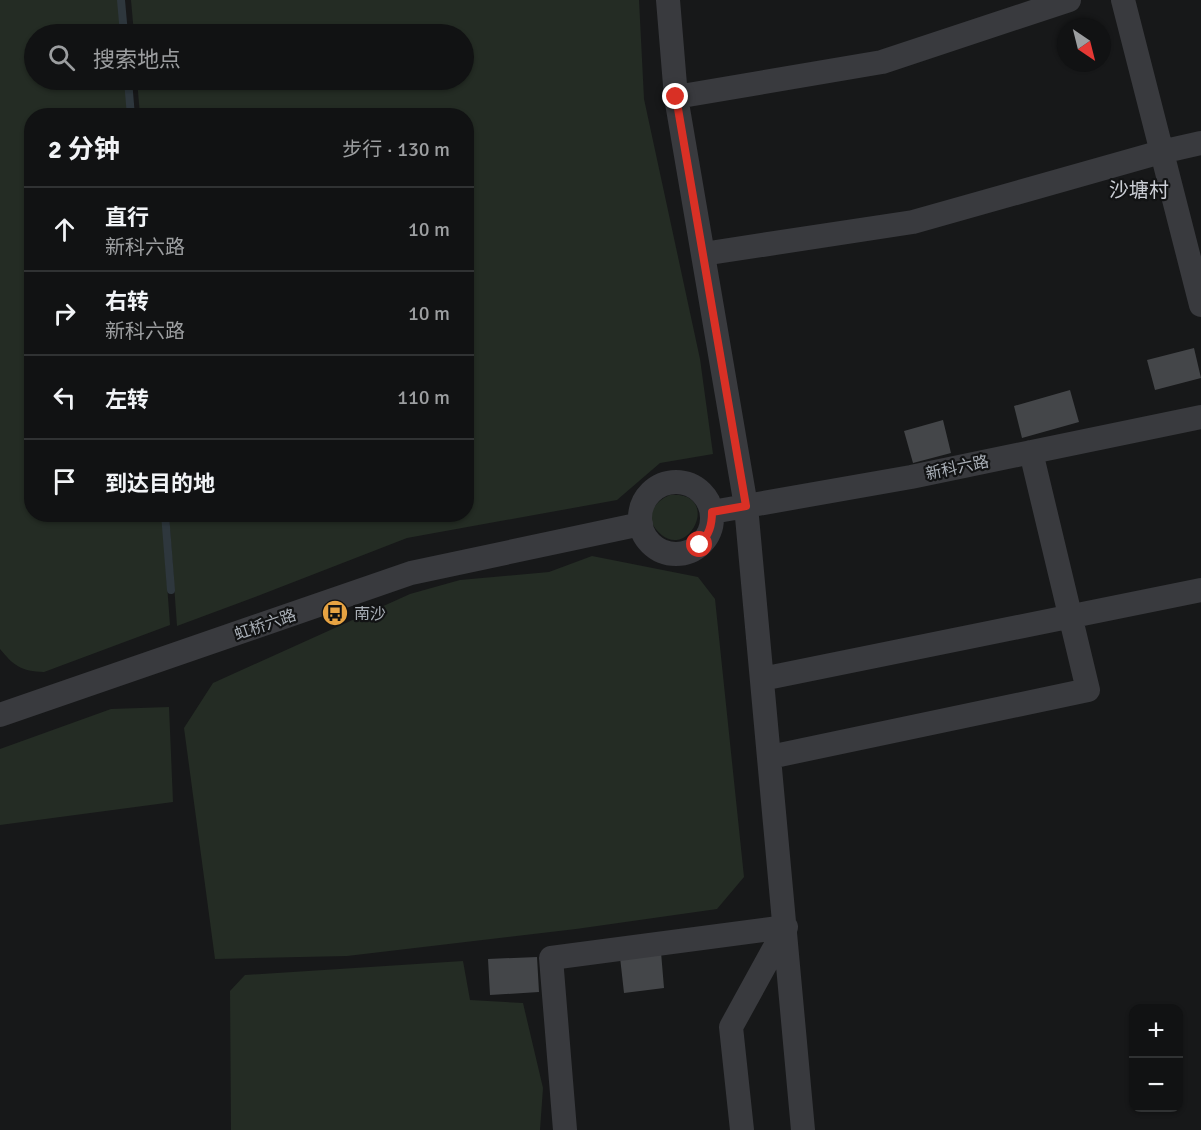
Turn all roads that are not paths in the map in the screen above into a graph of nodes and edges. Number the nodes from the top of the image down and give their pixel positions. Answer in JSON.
{"nodes":[{"id":1,"x":668,"y":0,"type":"edge"},
{"id":2,"x":1069,"y":0,"type":"edge"},
{"id":3,"x":1123,"y":0,"type":"edge"},
{"id":4,"x":676,"y":97,"type":"junction"},
{"id":5,"x":1201,"y":143,"type":"edge"},
{"id":6,"x":1161,"y":152,"type":"junction"},
{"id":7,"x":703,"y":254,"type":"junction"},
{"id":8,"x":1201,"y":304,"type":"edge"},
{"id":9,"x":1201,"y":417,"type":"edge"},
{"id":10,"x":1031,"y":452,"type":"junction"},
{"id":11,"x":746,"y":506,"type":"junction"},
{"id":12,"x":712,"y":512,"type":"junction"},
{"id":13,"x":640,"y":524,"type":"junction"},
{"id":14,"x":1201,"y":590,"type":"edge"},
{"id":15,"x":1071,"y":617,"type":"junction"},
{"id":16,"x":762,"y":679,"type":"junction"},
{"id":17,"x":0,"y":715,"type":"edge"},
{"id":18,"x":770,"y":757,"type":"junction"},
{"id":19,"x":786,"y":927,"type":"junction"},
{"id":20,"x":565,"y":1130,"type":"edge"},
{"id":21,"x":742,"y":1130,"type":"edge"},
{"id":22,"x":803,"y":1130,"type":"edge"}],
"edges":[{"from":1,"to":4,"type":"street"},
{"from":2,"to":4,"type":"street"},
{"from":3,"to":6,"type":"street"},
{"from":4,"to":7,"type":"street"},
{"from":5,"to":6,"type":"street"},
{"from":6,"to":7,"type":"street"},
{"from":6,"to":8,"type":"street"},
{"from":7,"to":11,"type":"street"},
{"from":9,"to":10,"type":"street","name":"新科六路"},
{"from":10,"to":11,"type":"street","name":"新科六路"},
{"from":10,"to":15,"type":"street"},
{"from":11,"to":12,"type":"street","name":"新科六路"},
{"from":11,"to":16,"type":"street"},
{"from":12,"to":13,"type":"street"},
{"from":12,"to":13,"type":"street"},
{"from":13,"to":17,"type":"street","name":"虹桥六路"},
{"from":14,"to":15,"type":"street"},
{"from":15,"to":16,"type":"street"},
{"from":15,"to":18,"type":"street"},
{"from":16,"to":18,"type":"street"},
{"from":18,"to":19,"type":"street"},
{"from":19,"to":20,"type":"street"},
{"from":19,"to":21,"type":"street"},
{"from":19,"to":22,"type":"street"}]}
